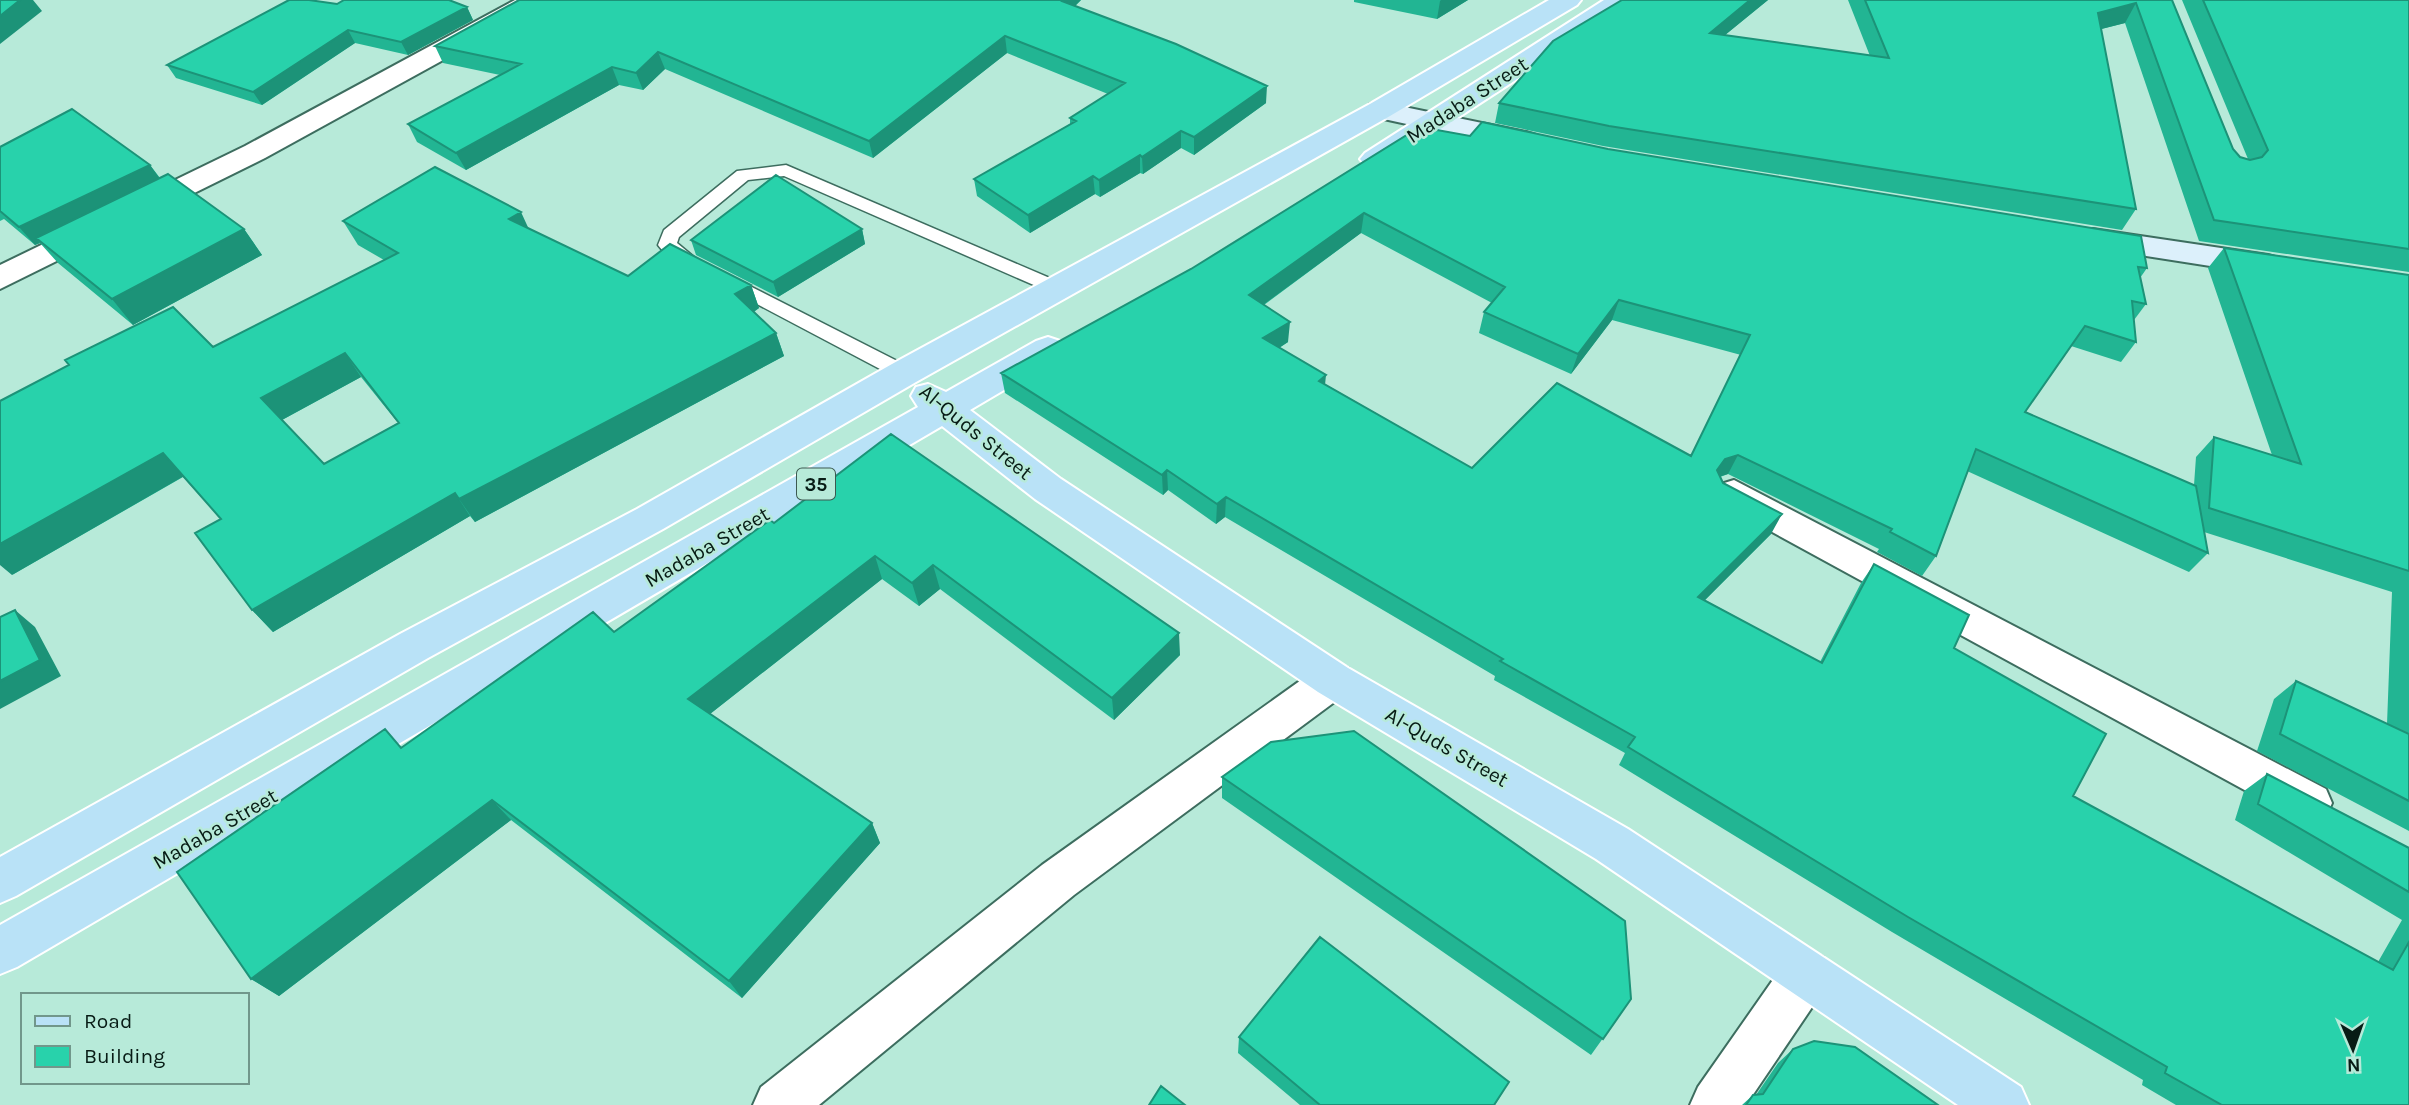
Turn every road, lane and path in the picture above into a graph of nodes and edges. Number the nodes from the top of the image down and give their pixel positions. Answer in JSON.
{"nodes":[{"id":1,"x":534,"y":0,"type":"edge"},
{"id":2,"x":1568,"y":0,"type":"edge"},
{"id":3,"x":1622,"y":0,"type":"edge"},
{"id":4,"x":1380,"y":110,"type":"junction"},
{"id":5,"x":1436,"y":121,"type":"junction"},
{"id":6,"x":1552,"y":147,"type":"edge"},
{"id":7,"x":1343,"y":179,"type":"edge"},
{"id":8,"x":2071,"y":235,"type":"edge"},
{"id":9,"x":2301,"y":269,"type":"edge"},
{"id":10,"x":0,"y":278,"type":"edge"},
{"id":11,"x":1059,"y":289,"type":"junction"},
{"id":12,"x":1082,"y":330,"type":"edge"},
{"id":13,"x":904,"y":373,"type":"junction"},
{"id":14,"x":944,"y":410,"type":"junction"},
{"id":15,"x":1729,"y":491,"type":"edge"},
{"id":16,"x":1333,"y":680,"type":"junction"},
{"id":17,"x":2337,"y":818,"type":"edge"},
{"id":18,"x":0,"y":881,"type":"edge"},
{"id":19,"x":0,"y":951,"type":"edge"},
{"id":20,"x":1806,"y":974,"type":"junction"},
{"id":21,"x":779,"y":1105,"type":"edge"},
{"id":22,"x":1716,"y":1105,"type":"edge"},
{"id":23,"x":2003,"y":1105,"type":"edge"}],
"edges":[{"from":1,"to":10,"type":"street"},
{"from":2,"to":4,"type":"main road","name":"Madaba Street","number":"35"},
{"from":3,"to":5,"type":"main road","name":"Madaba Street"},
{"from":4,"to":5,"type":"main road"},
{"from":4,"to":11,"type":"main road","name":"Madaba Street","number":"35"},
{"from":5,"to":6,"type":"main road"},
{"from":5,"to":7,"type":"main road","name":"Madaba Street"},
{"from":8,"to":9,"type":"main road"},
{"from":11,"to":13,"type":"main road","name":"Madaba Street","number":"35"},
{"from":11,"to":13,"type":"lane"},
{"from":12,"to":14,"type":"main road","name":"Madaba Street","number":"35"},
{"from":13,"to":14,"type":"main road","name":"Al-Quds Street"},
{"from":13,"to":18,"type":"main road","name":"Madaba Street","number":"35"},
{"from":14,"to":16,"type":"main road","name":"Al-Quds Street"},
{"from":14,"to":19,"type":"main road","name":"Madaba Street","number":"35"},
{"from":15,"to":17,"type":"street"},
{"from":16,"to":20,"type":"main road","name":"Al-Quds Street"},
{"from":16,"to":21,"type":"street"},
{"from":20,"to":22,"type":"street"},
{"from":20,"to":23,"type":"main road","name":"Al-Quds Street"}]}
